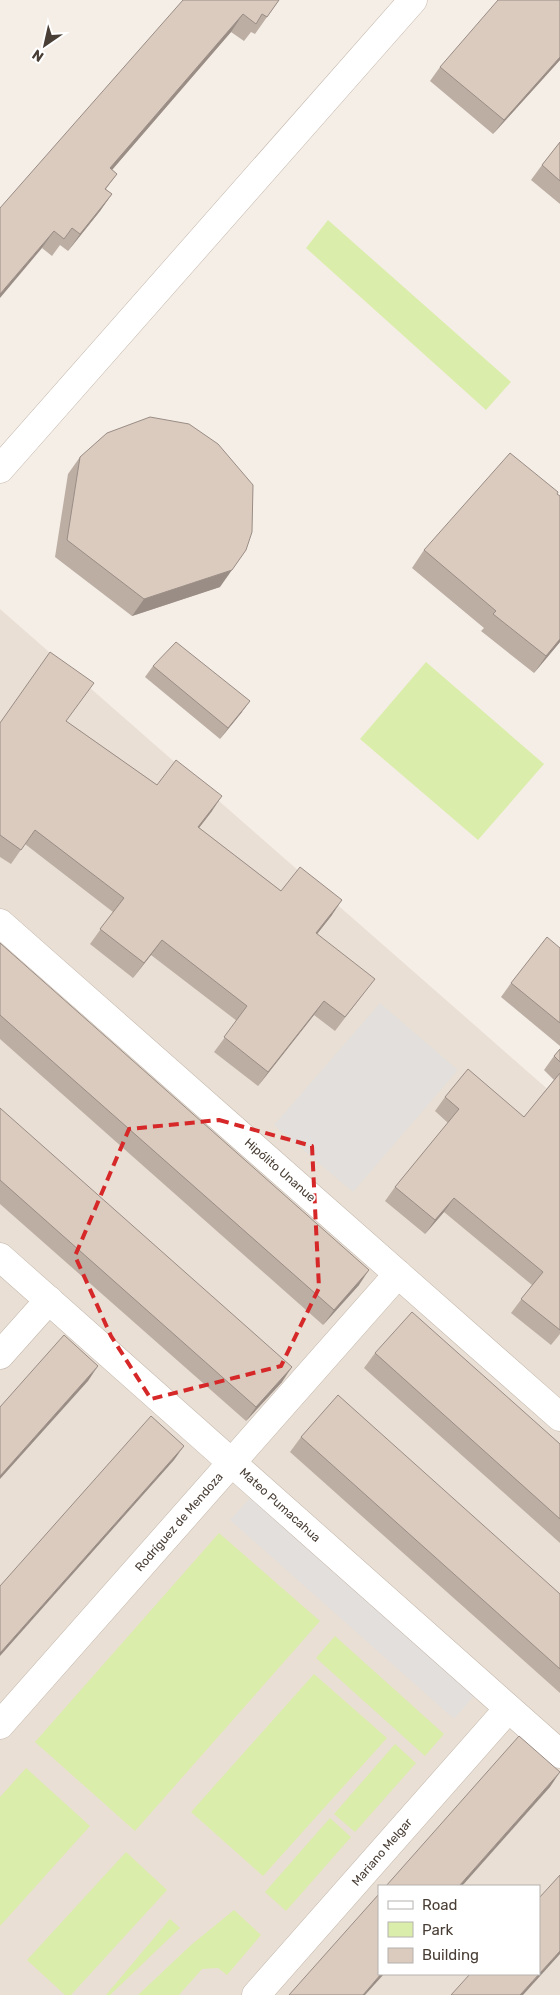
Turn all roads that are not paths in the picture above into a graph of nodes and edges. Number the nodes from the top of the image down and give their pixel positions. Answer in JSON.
{"nodes":[{"id":1,"x":413,"y":0,"type":"edge"},
{"id":2,"x":0,"y":469,"type":"edge"},
{"id":3,"x":0,"y":923,"type":"edge"},
{"id":4,"x":0,"y":1257,"type":"edge"},
{"id":5,"x":398,"y":1274,"type":"junction"},
{"id":6,"x":49,"y":1300,"type":"junction"},
{"id":7,"x":0,"y":1355,"type":"edge"},
{"id":8,"x":560,"y":1417,"type":"edge"},
{"id":9,"x":232,"y":1462,"type":"junction"},
{"id":10,"x":508,"y":1709,"type":"junction"},
{"id":11,"x":0,"y":1725,"type":"edge"},
{"id":12,"x":560,"y":1754,"type":"edge"},
{"id":13,"x":256,"y":1995,"type":"edge"}],
"edges":[{"from":1,"to":2,"type":"street"},
{"from":3,"to":5,"type":"street","name":"Hipólito Unanue"},
{"from":4,"to":6,"type":"street","name":"Mateo Pumacahua"},
{"from":5,"to":8,"type":"street","name":"Hipólito Unanue"},
{"from":5,"to":9,"type":"street","name":"Rodríguez de Mendoza"},
{"from":6,"to":7,"type":"street"},
{"from":6,"to":9,"type":"street","name":"Mateo Pumacahua"},
{"from":9,"to":10,"type":"street","name":"Mateo Pumacahua"},
{"from":9,"to":11,"type":"street","name":"Rodríguez de Mendoza"},
{"from":10,"to":12,"type":"street","name":"Mateo Pumacahua"},
{"from":10,"to":13,"type":"street","name":"Mariano Melgar"}]}
